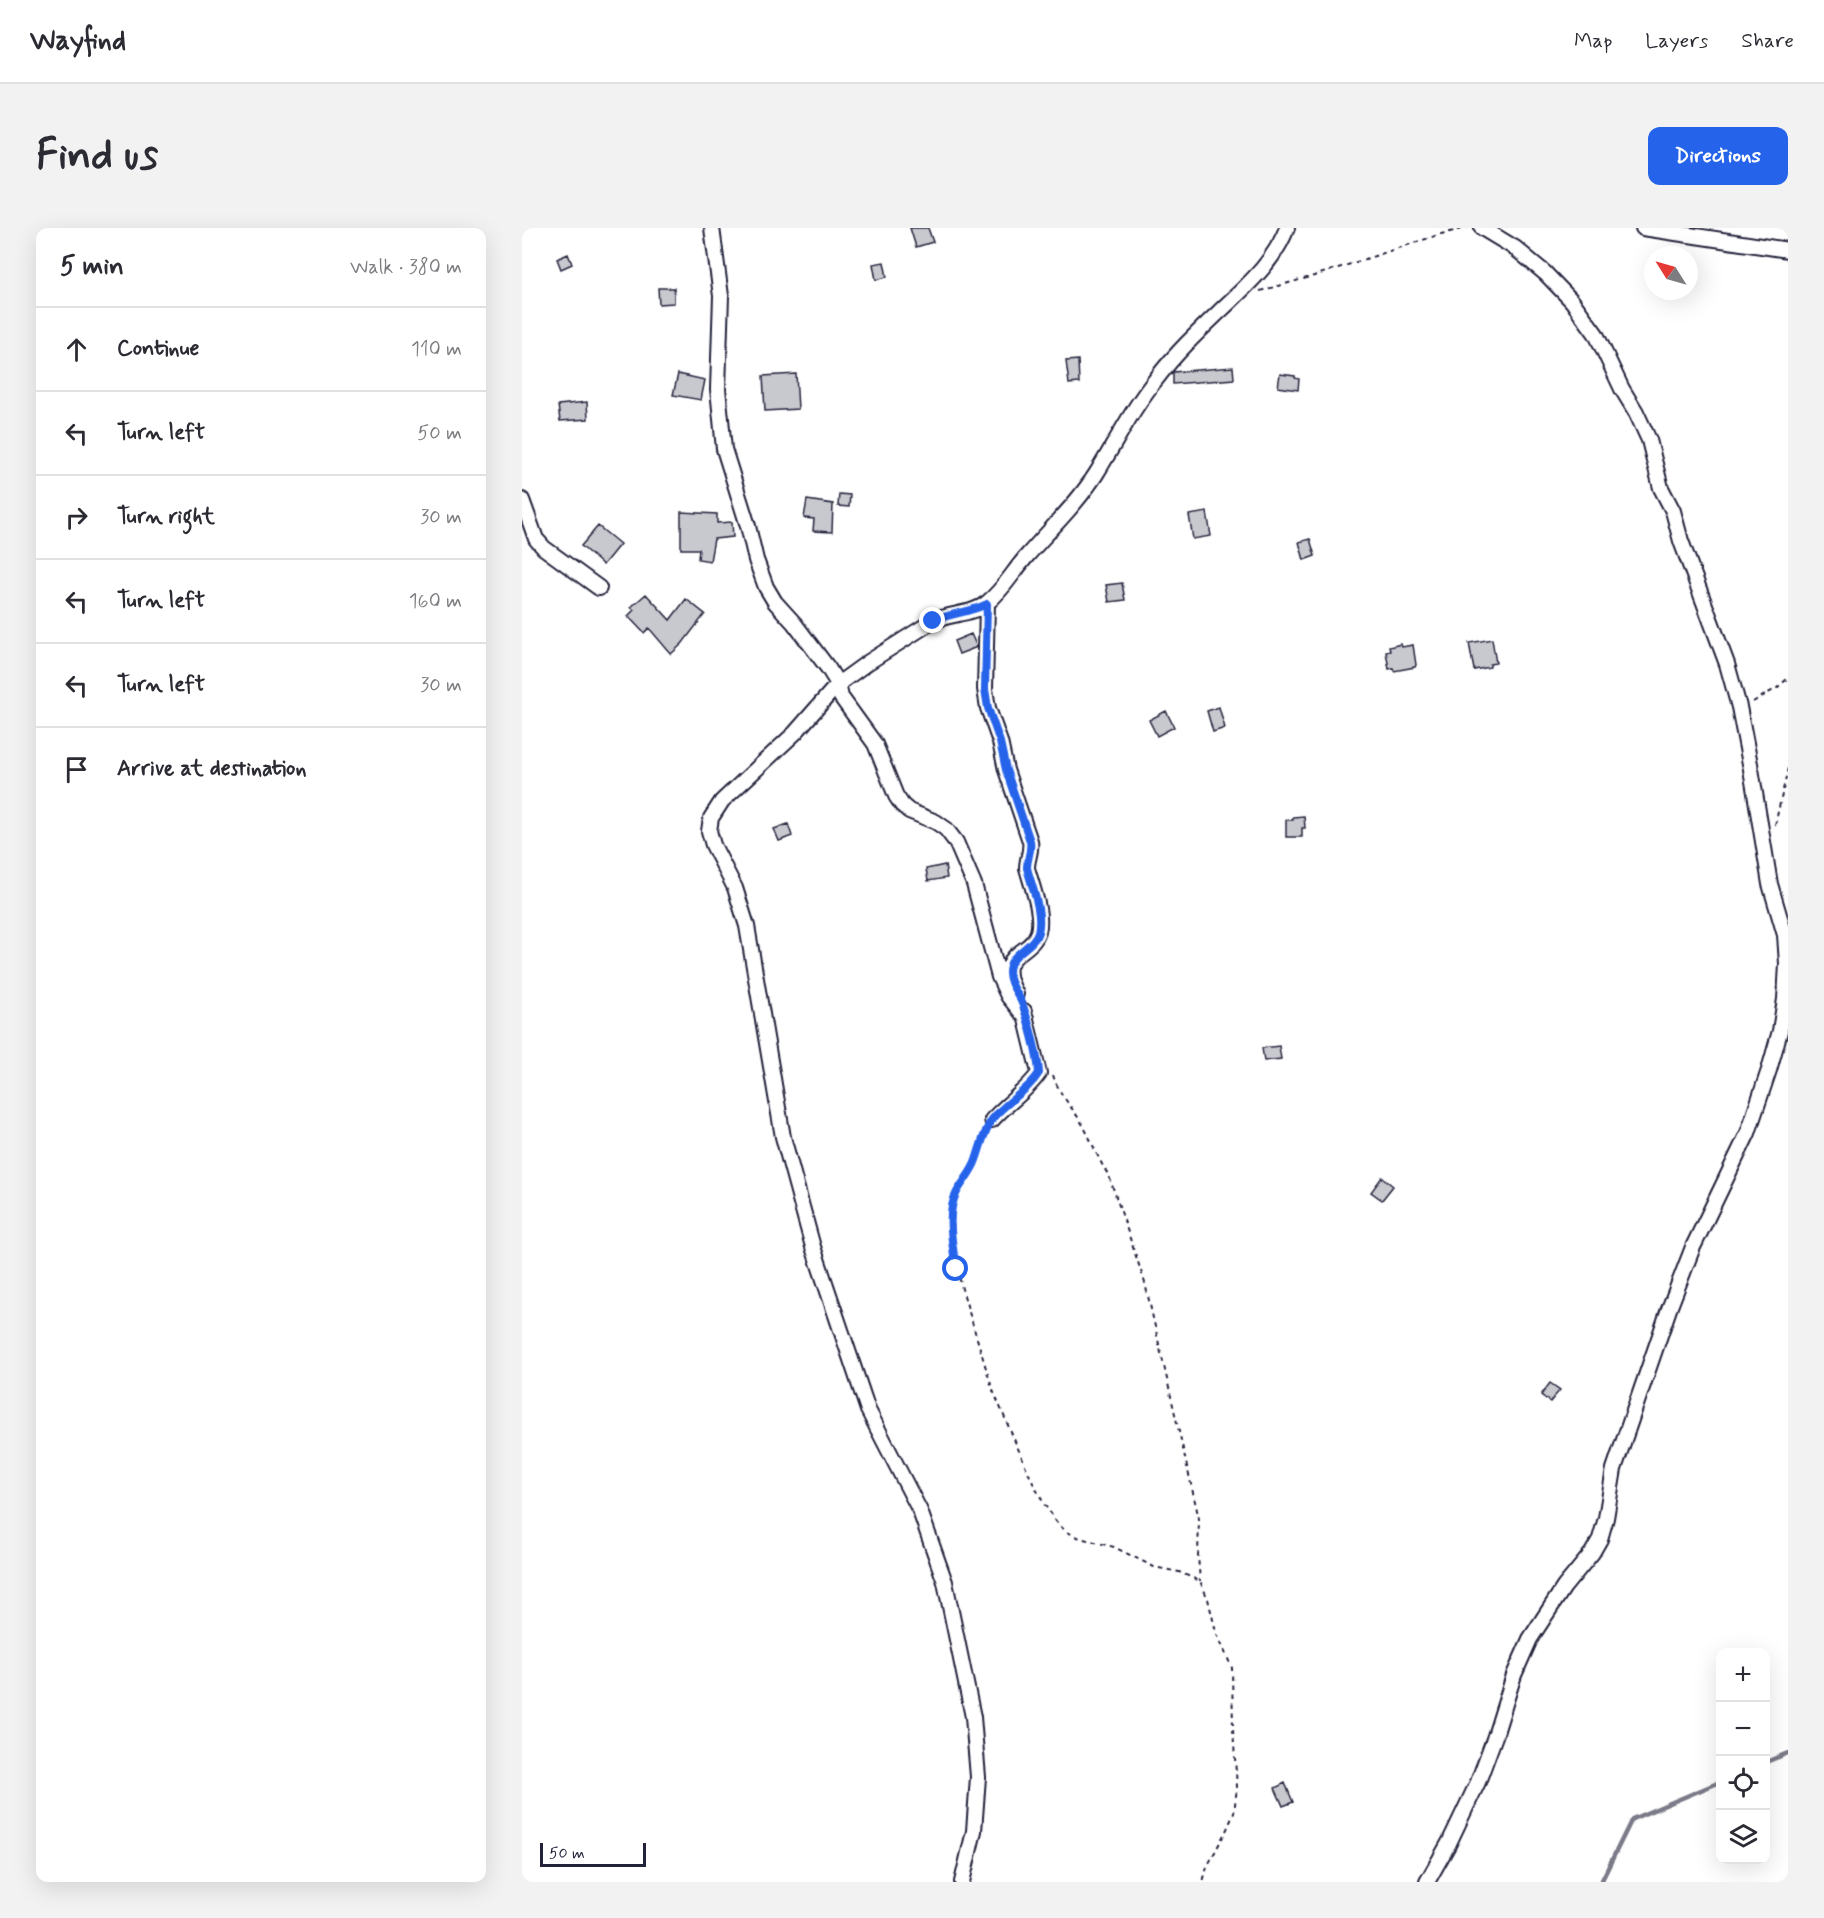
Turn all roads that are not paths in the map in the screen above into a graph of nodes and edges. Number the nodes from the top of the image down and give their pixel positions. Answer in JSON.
{"nodes":[{"id":1,"x":712,"y":228,"type":"edge"},
{"id":2,"x":1287,"y":228,"type":"edge"},
{"id":3,"x":1482,"y":228,"type":"edge"},
{"id":4,"x":1643,"y":228,"type":"edge"},
{"id":5,"x":1788,"y":250,"type":"edge"},
{"id":6,"x":522,"y":500,"type":"edge"},
{"id":7,"x":599,"y":588,"type":"dead end"},
{"id":8,"x":987,"y":604,"type":"junction"},
{"id":9,"x":838,"y":684,"type":"junction"},
{"id":10,"x":1026,"y":1018,"type":"junction"},
{"id":11,"x":992,"y":1120,"type":"road end"},
{"id":12,"x":962,"y":1882,"type":"edge"},
{"id":13,"x":1427,"y":1882,"type":"edge"}],
"edges":[{"from":1,"to":9,"type":"street"},
{"from":2,"to":8,"type":"street"},
{"from":3,"to":13,"type":"street"},
{"from":4,"to":5,"type":"street"},
{"from":6,"to":7,"type":"street"},
{"from":8,"to":9,"type":"street"},
{"from":8,"to":10,"type":"street"},
{"from":9,"to":10,"type":"street"},
{"from":9,"to":12,"type":"street"},
{"from":10,"to":11,"type":"street"}]}
